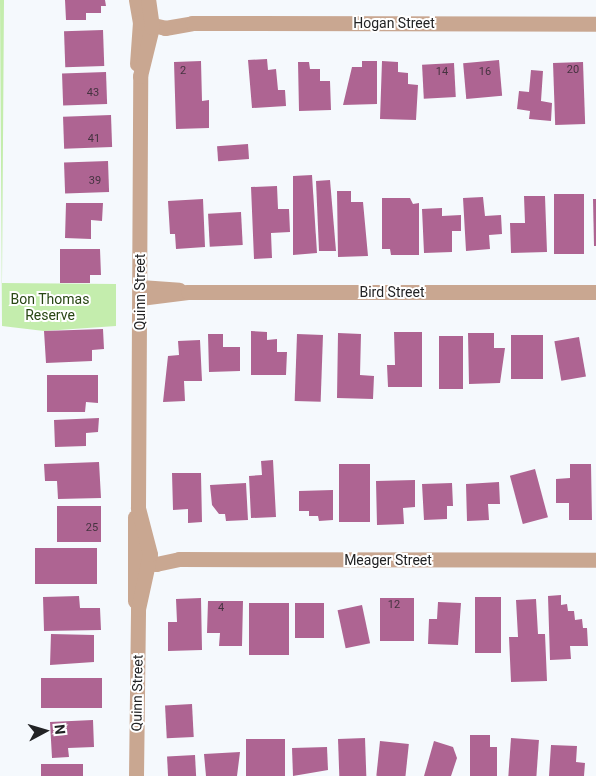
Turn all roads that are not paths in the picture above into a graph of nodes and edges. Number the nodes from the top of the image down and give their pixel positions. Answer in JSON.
{"nodes":[{"id":1,"x":136,"y":0,"type":"edge"},
{"id":2,"x":148,"y":0,"type":"edge"},
{"id":3,"x":148,"y":22,"type":"junction"},
{"id":4,"x":596,"y":24,"type":"edge"},
{"id":5,"x":140,"y":292,"type":"junction"},
{"id":6,"x":596,"y":292,"type":"edge"},
{"id":7,"x":146,"y":559,"type":"junction"},
{"id":8,"x":596,"y":560,"type":"edge"},
{"id":9,"x":136,"y":776,"type":"edge"}],
"edges":[{"from":1,"to":3,"type":"street","name":"Quinn Street"},
{"from":2,"to":3,"type":"street","name":"Quinn Street"},
{"from":3,"to":4,"type":"street","name":"Hogan Street"},
{"from":3,"to":5,"type":"street","name":"Quinn Street"},
{"from":5,"to":6,"type":"street","name":"Bird Street"},
{"from":5,"to":7,"type":"street","name":"Quinn Street"},
{"from":7,"to":8,"type":"street","name":"Meager Street"},
{"from":7,"to":9,"type":"street","name":"Quinn Street"}]}
